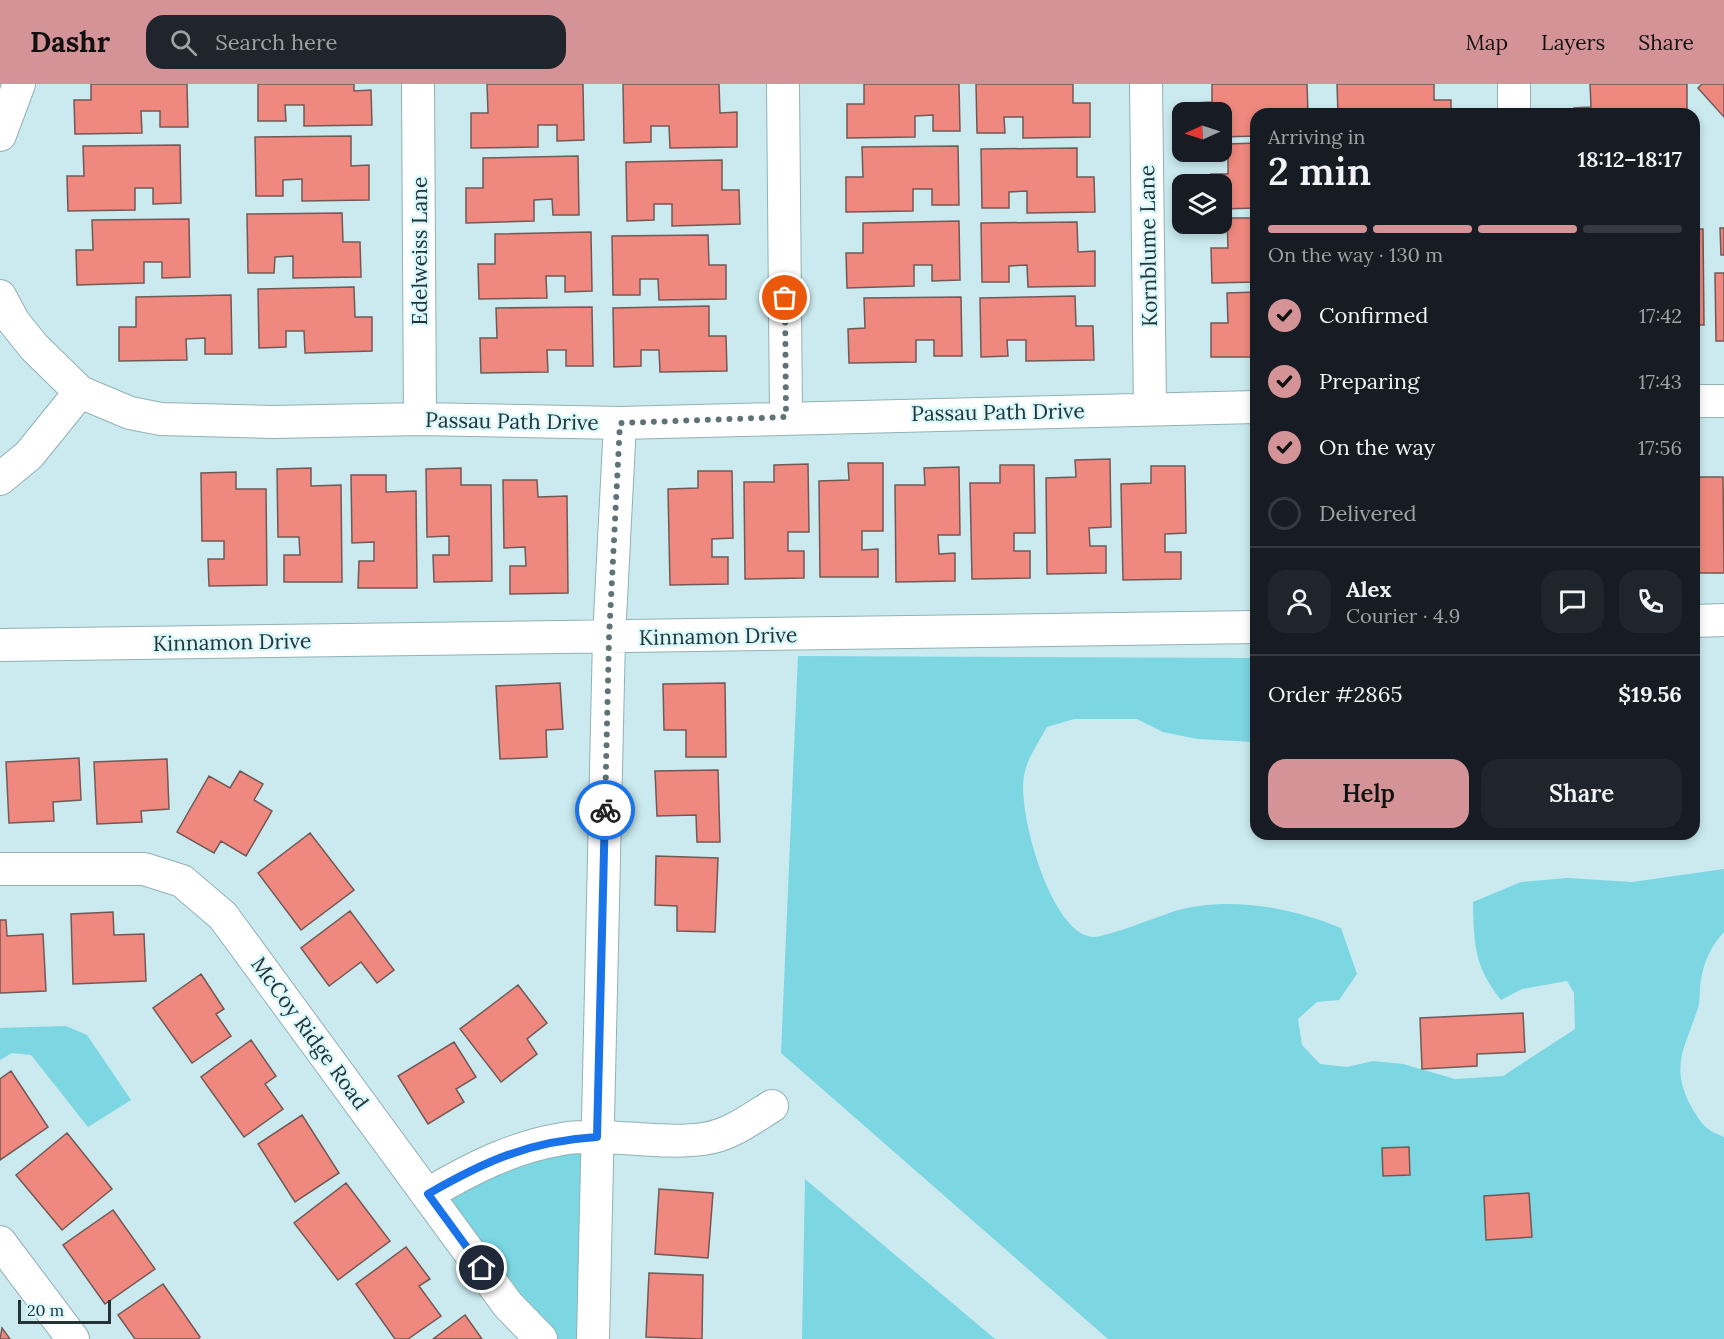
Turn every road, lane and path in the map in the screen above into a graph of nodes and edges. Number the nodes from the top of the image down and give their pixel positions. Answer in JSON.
{"nodes":[{"id":1,"x":19,"y":84,"type":"edge"},
{"id":2,"x":418,"y":84,"type":"edge"},
{"id":3,"x":783,"y":84,"type":"edge"},
{"id":4,"x":1146,"y":84,"type":"edge"},
{"id":5,"x":1514,"y":84,"type":"edge"},
{"id":6,"x":1514,"y":108,"type":"edge"},
{"id":7,"x":0,"y":135,"type":"edge"},
{"id":8,"x":0,"y":296,"type":"edge"},
{"id":9,"x":80,"y":392,"type":"junction"},
{"id":10,"x":1700,"y":401,"type":"edge"},
{"id":11,"x":1724,"y":401,"type":"edge"},
{"id":12,"x":1250,"y":407,"type":"edge"},
{"id":13,"x":1150,"y":409,"type":"junction"},
{"id":14,"x":786,"y":417,"type":"junction"},
{"id":15,"x":420,"y":419,"type":"junction"},
{"id":16,"x":620,"y":423,"type":"junction"},
{"id":17,"x":0,"y":479,"type":"edge"},
{"id":18,"x":1724,"y":620,"type":"edge"},
{"id":19,"x":1700,"y":621,"type":"edge"},
{"id":20,"x":1250,"y":627,"type":"edge"},
{"id":21,"x":609,"y":638,"type":"junction"},
{"id":22,"x":0,"y":645,"type":"edge"},
{"id":23,"x":0,"y":869,"type":"edge"},
{"id":24,"x":772,"y":1106,"type":"dead end"},
{"id":25,"x":597,"y":1137,"type":"junction"},
{"id":26,"x":428,"y":1194,"type":"junction"},
{"id":27,"x":0,"y":1242,"type":"edge"},
{"id":28,"x":74,"y":1339,"type":"edge"},
{"id":29,"x":541,"y":1339,"type":"edge"},
{"id":30,"x":593,"y":1339,"type":"edge"}],
"edges":[{"from":1,"to":7,"type":"street"},
{"from":2,"to":15,"type":"street","name":"Edelweiss Lane"},
{"from":3,"to":14,"type":"street"},
{"from":4,"to":13,"type":"street","name":"Kornblume Lane"},
{"from":5,"to":6,"type":"street"},
{"from":8,"to":9,"type":"street","name":"Passau Path Drive"},
{"from":9,"to":15,"type":"street","name":"Passau Path Drive"},
{"from":9,"to":17,"type":"street"},
{"from":10,"to":11,"type":"street"},
{"from":12,"to":13,"type":"street","name":"Passau Path Drive"},
{"from":13,"to":14,"type":"street","name":"Passau Path Drive"},
{"from":14,"to":16,"type":"street","name":"Passau Path Drive"},
{"from":15,"to":16,"type":"street","name":"Passau Path Drive"},
{"from":16,"to":21,"type":"street"},
{"from":18,"to":19,"type":"street"},
{"from":20,"to":21,"type":"street","name":"Kinnamon Drive"},
{"from":21,"to":22,"type":"street","name":"Kinnamon Drive"},
{"from":21,"to":25,"type":"street"},
{"from":23,"to":26,"type":"street","name":"McCoy Ridge Road"},
{"from":24,"to":25,"type":"street"},
{"from":25,"to":26,"type":"street"},
{"from":25,"to":30,"type":"street"},
{"from":26,"to":29,"type":"street","name":"McCoy Ridge Road"},
{"from":27,"to":28,"type":"street"}]}
